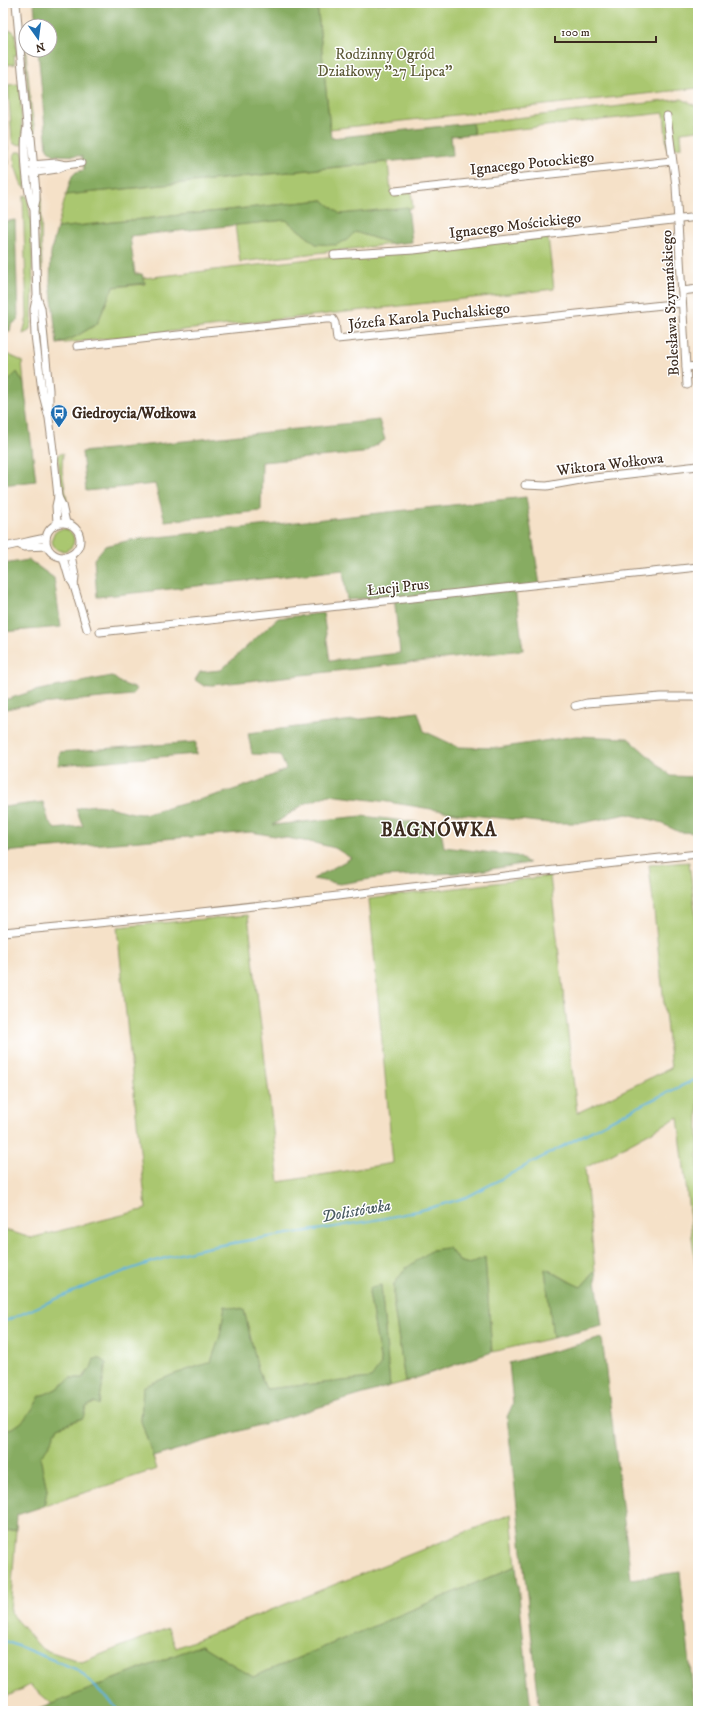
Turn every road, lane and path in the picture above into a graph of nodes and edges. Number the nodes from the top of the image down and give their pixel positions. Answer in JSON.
{"nodes":[{"id":1,"x":16,"y":3,"type":"edge"},
{"id":2,"x":667,"y":116,"type":"dead end"},
{"id":3,"x":672,"y":161,"type":"junction"},
{"id":4,"x":81,"y":163,"type":"dead end"},
{"id":5,"x":30,"y":165,"type":"junction"},
{"id":6,"x":66,"y":165,"type":"junction"},
{"id":7,"x":31,"y":173,"type":"junction"},
{"id":8,"x":395,"y":191,"type":"dead end"},
{"id":9,"x":698,"y":217,"type":"edge"},
{"id":10,"x":678,"y":219,"type":"junction"},
{"id":11,"x":334,"y":255,"type":"dead end"},
{"id":12,"x":698,"y":289,"type":"edge"},
{"id":13,"x":682,"y":291,"type":"junction"},
{"id":14,"x":37,"y":295,"type":"junction"},
{"id":15,"x":682,"y":304,"type":"junction"},
{"id":16,"x":43,"y":338,"type":"junction"},
{"id":17,"x":35,"y":339,"type":"junction"},
{"id":18,"x":77,"y":346,"type":"dead end"},
{"id":19,"x":698,"y":366,"type":"edge"},
{"id":20,"x":686,"y":367,"type":"junction"},
{"id":21,"x":687,"y":385,"type":"dead end"},
{"id":22,"x":49,"y":418,"type":"junction"},
{"id":23,"x":698,"y":466,"type":"edge"},
{"id":24,"x":525,"y":485,"type":"dead end"},
{"id":25,"x":58,"y":497,"type":"junction"},
{"id":26,"x":57,"y":523,"type":"junction"},
{"id":27,"x":66,"y":523,"type":"junction"},
{"id":28,"x":46,"y":538,"type":"junction"},
{"id":29,"x":20,"y":544,"type":"junction"},
{"id":30,"x":47,"y":546,"type":"junction"},
{"id":31,"x":3,"y":547,"type":"edge"},
{"id":32,"x":71,"y":555,"type":"junction"},
{"id":33,"x":63,"y":557,"type":"junction"},
{"id":34,"x":698,"y":568,"type":"edge"},
{"id":35,"x":74,"y":586,"type":"junction"},
{"id":36,"x":87,"y":629,"type":"dead end"},
{"id":37,"x":100,"y":632,"type":"dead end"},
{"id":38,"x":698,"y":697,"type":"edge"},
{"id":39,"x":575,"y":706,"type":"dead end"},
{"id":40,"x":698,"y":854,"type":"edge"},
{"id":41,"x":3,"y":932,"type":"edge"}],
"edges":[{"from":1,"to":5,"type":"street"},
{"from":2,"to":3,"type":"street"},
{"from":3,"to":8,"type":"street","name":"Ignacego Potockiego"},
{"from":3,"to":10,"type":"street"},
{"from":4,"to":6,"type":"street"},
{"from":5,"to":6,"type":"street"},
{"from":5,"to":7,"type":"street"},
{"from":6,"to":7,"type":"street"},
{"from":7,"to":14,"type":"street"},
{"from":9,"to":10,"type":"street","name":"Ignacego Mościckiego"},
{"from":10,"to":11,"type":"street","name":"Ignacego Mościckiego"},
{"from":10,"to":13,"type":"street","name":"Bolesława Szymańskiego"},
{"from":12,"to":13,"type":"street"},
{"from":13,"to":15,"type":"street","name":"Bolesława Szymańskiego"},
{"from":14,"to":16,"type":"street"},
{"from":14,"to":17,"type":"street"},
{"from":15,"to":18,"type":"street","name":"Józefa Karola Puchalskiego"},
{"from":15,"to":20,"type":"street","name":"Bolesława Szymańskiego"},
{"from":16,"to":17,"type":"street"},
{"from":16,"to":22,"type":"street"},
{"from":17,"to":22,"type":"street"},
{"from":19,"to":20,"type":"street"},
{"from":20,"to":21,"type":"street","name":"Bolesława Szymańskiego"},
{"from":22,"to":25,"type":"street"},
{"from":23,"to":24,"type":"street","name":"Wiktora Wołkowa"},
{"from":25,"to":26,"type":"street"},
{"from":25,"to":27,"type":"street"},
{"from":26,"to":27,"type":"street"},
{"from":26,"to":28,"type":"street"},
{"from":27,"to":32,"type":"street"},
{"from":28,"to":29,"type":"street"},
{"from":28,"to":30,"type":"street"},
{"from":29,"to":30,"type":"street"},
{"from":29,"to":31,"type":"street"},
{"from":30,"to":33,"type":"street"},
{"from":32,"to":33,"type":"street"},
{"from":32,"to":35,"type":"street"},
{"from":33,"to":35,"type":"street"},
{"from":34,"to":37,"type":"street","name":"Łucji Prus"},
{"from":35,"to":36,"type":"street"},
{"from":38,"to":39,"type":"street"},
{"from":40,"to":41,"type":"street"}]}
